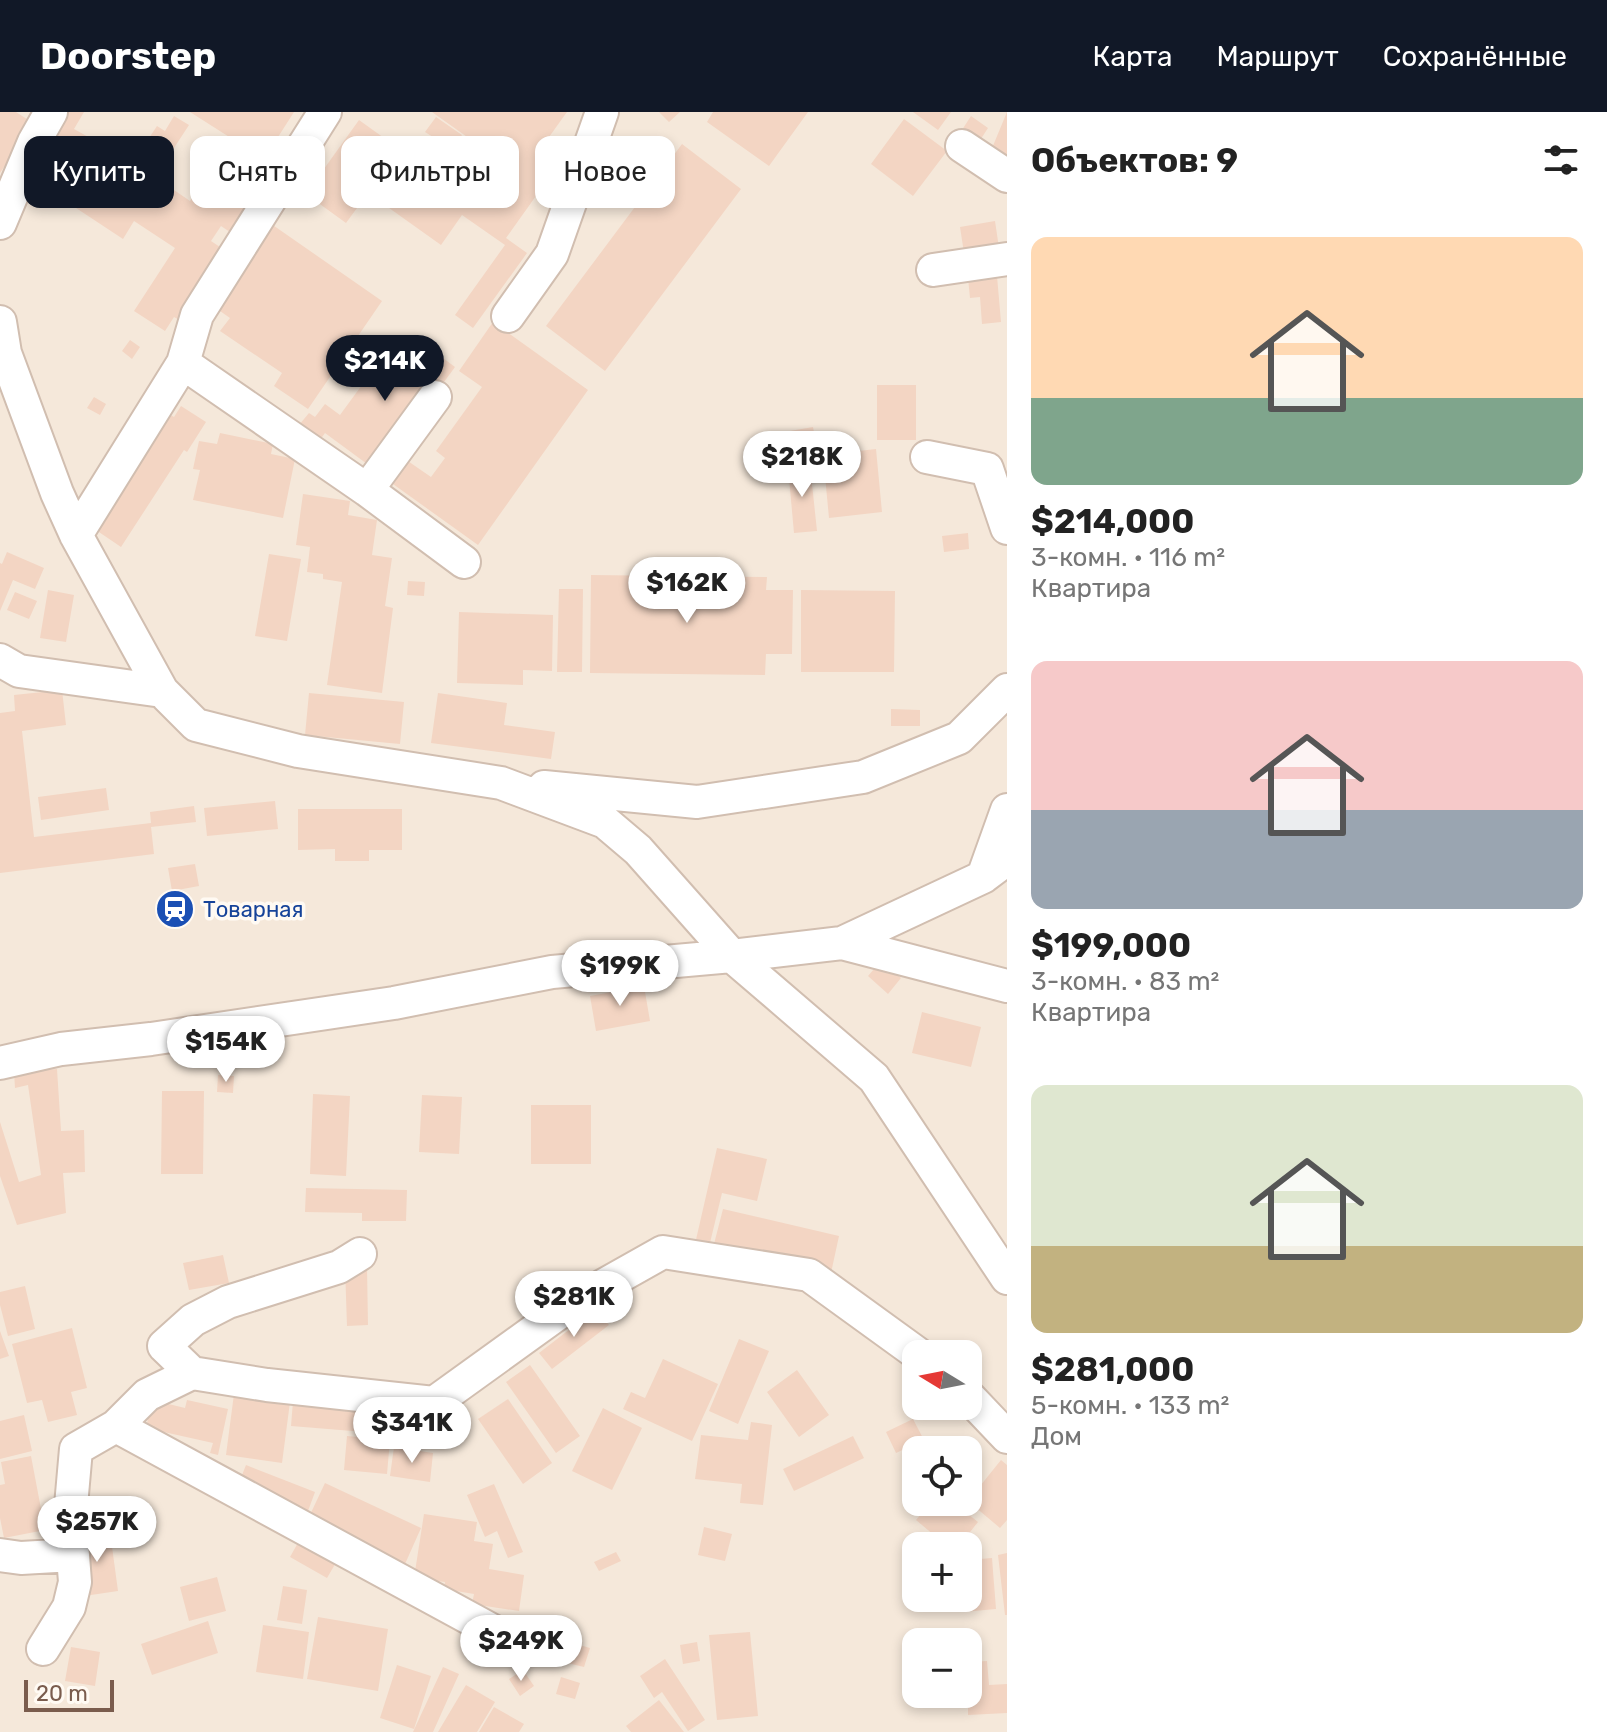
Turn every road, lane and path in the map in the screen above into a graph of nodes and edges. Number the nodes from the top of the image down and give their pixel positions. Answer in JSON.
{"nodes":[{"id":1,"x":51,"y":112,"type":"edge"},
{"id":2,"x":325,"y":112,"type":"edge"},
{"id":3,"x":602,"y":112,"type":"edge"},
{"id":4,"x":962,"y":146,"type":"dead end"},
{"id":5,"x":1007,"y":176,"type":"edge"},
{"id":6,"x":0,"y":223,"type":"edge"},
{"id":7,"x":1007,"y":259,"type":"edge"},
{"id":8,"x":933,"y":270,"type":"dead end"},
{"id":9,"x":508,"y":316,"type":"dead end"},
{"id":10,"x":0,"y":322,"type":"edge"},
{"id":11,"x":183,"y":363,"type":"junction"},
{"id":12,"x":435,"y":397,"type":"dead end"},
{"id":13,"x":927,"y":457,"type":"dead end"},
{"id":14,"x":367,"y":490,"type":"junction"},
{"id":15,"x":1007,"y":528,"type":"edge"},
{"id":16,"x":76,"y":535,"type":"junction"},
{"id":17,"x":464,"y":562,"type":"dead end"},
{"id":18,"x":2,"y":663,"type":"edge"},
{"id":19,"x":1007,"y":690,"type":"edge"},
{"id":20,"x":162,"y":691,"type":"junction"},
{"id":21,"x":501,"y":783,"type":"junction"},
{"id":22,"x":1007,"y":810,"type":"edge"},
{"id":23,"x":999,"y":872,"type":"edge"},
{"id":24,"x":842,"y":943,"type":"junction"},
{"id":25,"x":732,"y":956,"type":"junction"},
{"id":26,"x":1007,"y":986,"type":"edge"},
{"id":27,"x":0,"y":1063,"type":"edge"},
{"id":28,"x":360,"y":1254,"type":"dead end"},
{"id":29,"x":1007,"y":1278,"type":"edge"},
{"id":30,"x":902,"y":1342,"type":"edge"},
{"id":31,"x":192,"y":1373,"type":"junction"},
{"id":32,"x":982,"y":1411,"type":"edge"},
{"id":33,"x":116,"y":1426,"type":"junction"},
{"id":34,"x":1007,"y":1437,"type":"edge"},
{"id":35,"x":0,"y":1555,"type":"edge"},
{"id":36,"x":73,"y":1555,"type":"junction"},
{"id":37,"x":517,"y":1644,"type":"dead end"},
{"id":38,"x":43,"y":1649,"type":"dead end"}],
"edges":[{"from":1,"to":6,"type":"street"},
{"from":2,"to":11,"type":"street"},
{"from":3,"to":9,"type":"street"},
{"from":4,"to":5,"type":"street"},
{"from":7,"to":8,"type":"street"},
{"from":10,"to":16,"type":"street"},
{"from":11,"to":14,"type":"street"},
{"from":11,"to":16,"type":"street"},
{"from":12,"to":14,"type":"street"},
{"from":13,"to":15,"type":"street"},
{"from":14,"to":17,"type":"street"},
{"from":16,"to":20,"type":"street"},
{"from":18,"to":20,"type":"street"},
{"from":19,"to":21,"type":"street"},
{"from":20,"to":21,"type":"street"},
{"from":21,"to":25,"type":"street"},
{"from":22,"to":23,"type":"street"},
{"from":23,"to":24,"type":"street"},
{"from":24,"to":25,"type":"street"},
{"from":24,"to":26,"type":"street"},
{"from":25,"to":27,"type":"street"},
{"from":25,"to":29,"type":"street"},
{"from":28,"to":31,"type":"street"},
{"from":30,"to":31,"type":"street"},
{"from":31,"to":33,"type":"street"},
{"from":32,"to":34,"type":"street"},
{"from":33,"to":36,"type":"street"},
{"from":33,"to":37,"type":"street"},
{"from":35,"to":36,"type":"street"},
{"from":36,"to":38,"type":"street"}]}
